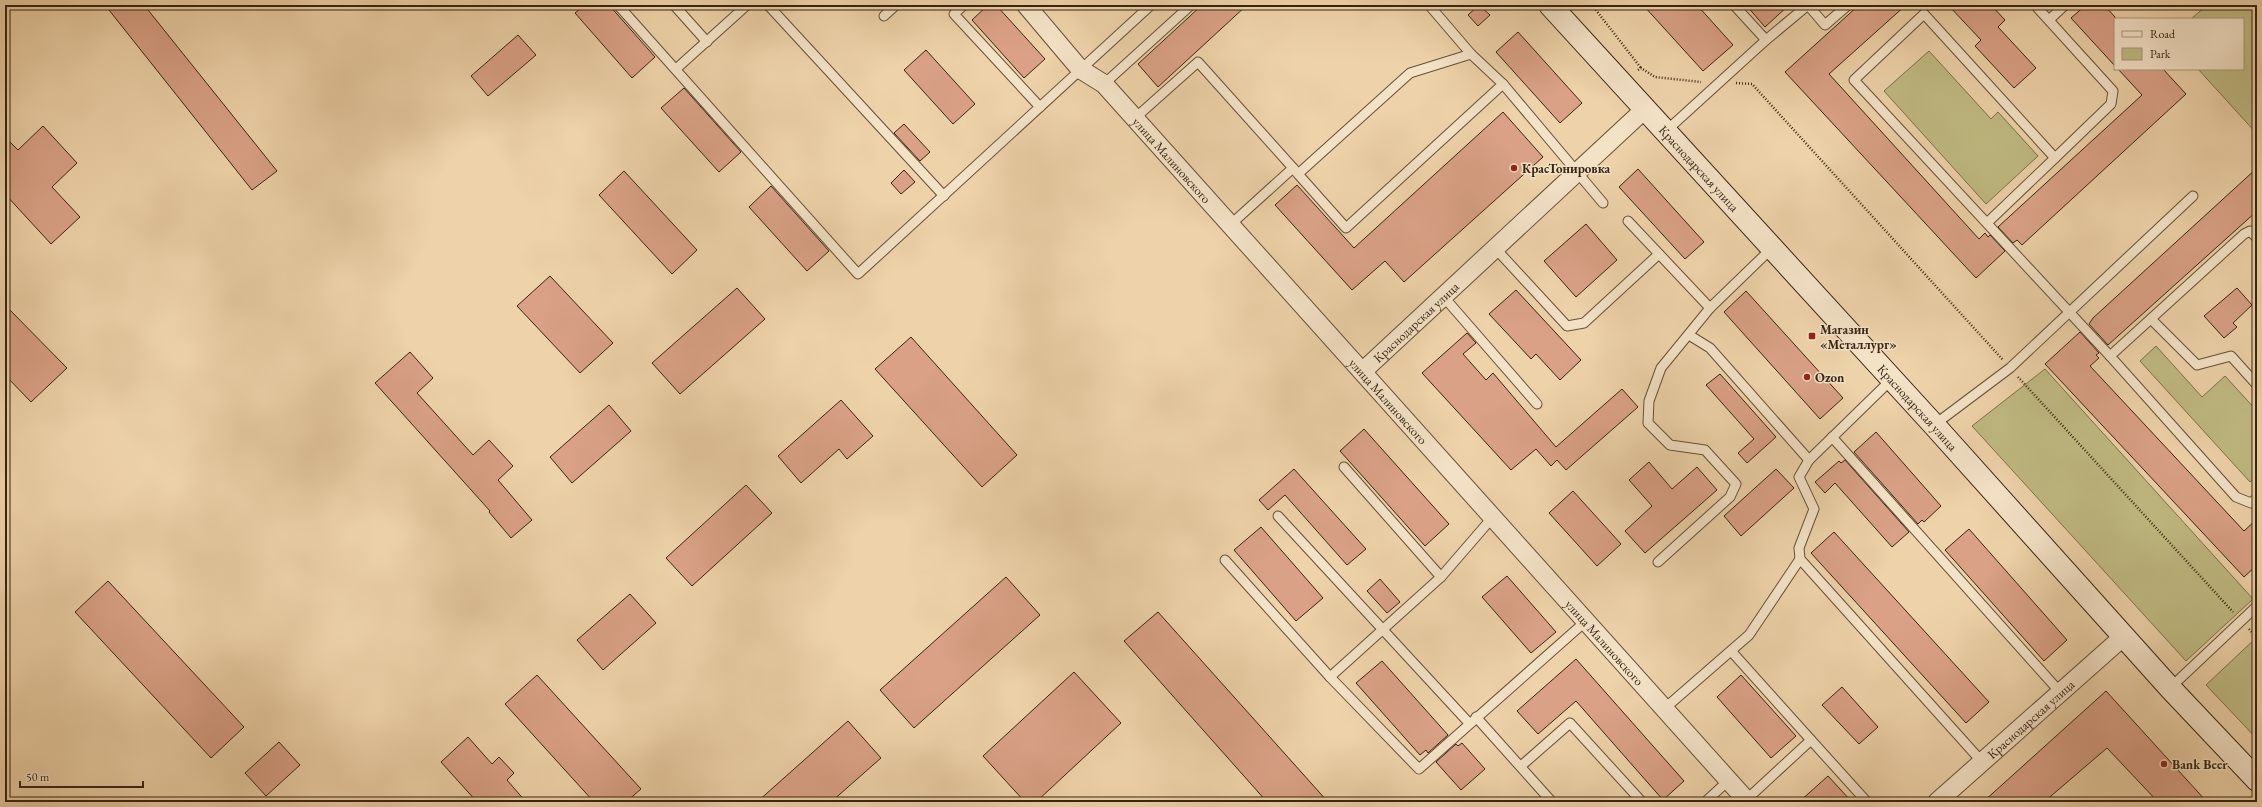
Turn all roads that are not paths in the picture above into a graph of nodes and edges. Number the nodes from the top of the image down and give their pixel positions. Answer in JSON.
{"nodes":[{"id":1,"x":618,"y":5,"type":"edge"},
{"id":2,"x":674,"y":5,"type":"edge"},
{"id":3,"x":747,"y":5,"type":"edge"},
{"id":4,"x":768,"y":5,"type":"edge"},
{"id":5,"x":896,"y":5,"type":"edge"},
{"id":6,"x":964,"y":5,"type":"edge"},
{"id":7,"x":1026,"y":5,"type":"edge"},
{"id":8,"x":1151,"y":5,"type":"edge"},
{"id":9,"x":1191,"y":5,"type":"edge"},
{"id":10,"x":1429,"y":5,"type":"edge"},
{"id":11,"x":1550,"y":5,"type":"edge"},
{"id":12,"x":1734,"y":5,"type":"edge"},
{"id":13,"x":1807,"y":5,"type":"edge"},
{"id":14,"x":1848,"y":5,"type":"edge"},
{"id":15,"x":2035,"y":5,"type":"edge"},
{"id":16,"x":2065,"y":5,"type":"edge"},
{"id":17,"x":884,"y":16,"type":"dead end"},
{"id":18,"x":2049,"y":20,"type":"junction"},
{"id":19,"x":1766,"y":40,"type":"junction"},
{"id":20,"x":707,"y":42,"type":"junction"},
{"id":21,"x":1471,"y":54,"type":"junction"},
{"id":22,"x":676,"y":69,"type":"junction"},
{"id":23,"x":1080,"y":69,"type":"junction"},
{"id":24,"x":1104,"y":84,"type":"junction"},
{"id":25,"x":1503,"y":84,"type":"junction"},
{"id":26,"x":1040,"y":107,"type":"junction"},
{"id":27,"x":1645,"y":109,"type":"junction"},
{"id":28,"x":1134,"y":119,"type":"junction"},
{"id":29,"x":1666,"y":131,"type":"junction"},
{"id":30,"x":2055,"y":158,"type":"junction"},
{"id":31,"x":1295,"y":171,"type":"junction"},
{"id":32,"x":1577,"y":173,"type":"junction"},
{"id":33,"x":944,"y":196,"type":"junction"},
{"id":34,"x":2193,"y":196,"type":"dead end"},
{"id":35,"x":1603,"y":204,"type":"dead end"},
{"id":36,"x":1628,"y":221,"type":"dead end"},
{"id":37,"x":1987,"y":223,"type":"junction"},
{"id":38,"x":1229,"y":226,"type":"junction"},
{"id":39,"x":2257,"y":238,"type":"edge"},
{"id":40,"x":1495,"y":248,"type":"junction"},
{"id":41,"x":1772,"y":248,"type":"junction"},
{"id":42,"x":1660,"y":254,"type":"junction"},
{"id":43,"x":1443,"y":296,"type":"junction"},
{"id":44,"x":1710,"y":308,"type":"junction"},
{"id":45,"x":2069,"y":313,"type":"junction"},
{"id":46,"x":2151,"y":319,"type":"junction"},
{"id":47,"x":1688,"y":335,"type":"junction"},
{"id":48,"x":2110,"y":356,"type":"junction"},
{"id":49,"x":1363,"y":371,"type":"junction"},
{"id":50,"x":1892,"y":379,"type":"junction"},
{"id":51,"x":2257,"y":385,"type":"edge"},
{"id":52,"x":1537,"y":404,"type":"dead end"},
{"id":53,"x":1934,"y":425,"type":"junction"},
{"id":54,"x":1832,"y":437,"type":"junction"},
{"id":55,"x":1808,"y":460,"type":"junction"},
{"id":56,"x":1344,"y":467,"type":"dead end"},
{"id":57,"x":2257,"y":498,"type":"edge"},
{"id":58,"x":1278,"y":516,"type":"dead end"},
{"id":59,"x":1492,"y":518,"type":"junction"},
{"id":60,"x":1800,"y":559,"type":"junction"},
{"id":61,"x":1225,"y":560,"type":"dead end"},
{"id":62,"x":1658,"y":562,"type":"dead end"},
{"id":63,"x":1441,"y":577,"type":"junction"},
{"id":64,"x":2257,"y":606,"type":"edge"},
{"id":65,"x":1586,"y":621,"type":"junction"},
{"id":66,"x":1383,"y":629,"type":"junction"},
{"id":67,"x":2124,"y":636,"type":"junction"},
{"id":68,"x":1732,"y":652,"type":"junction"},
{"id":69,"x":1330,"y":677,"type":"junction"},
{"id":70,"x":2170,"y":688,"type":"junction"},
{"id":71,"x":2060,"y":692,"type":"junction"},
{"id":72,"x":1664,"y":709,"type":"junction"},
{"id":73,"x":1473,"y":720,"type":"junction"},
{"id":74,"x":1812,"y":740,"type":"junction"},
{"id":75,"x":1983,"y":763,"type":"junction"},
{"id":76,"x":1521,"y":766,"type":"junction"},
{"id":77,"x":2257,"y":780,"type":"edge"},
{"id":78,"x":1728,"y":781,"type":"junction"},
{"id":79,"x":1747,"y":801,"type":"edge"},
{"id":80,"x":1552,"y":802,"type":"edge"},
{"id":81,"x":1642,"y":802,"type":"edge"},
{"id":82,"x":1705,"y":802,"type":"edge"},
{"id":83,"x":1867,"y":802,"type":"edge"},
{"id":84,"x":1937,"y":802,"type":"edge"}],
"edges":[{"from":1,"to":22,"type":"lane"},
{"from":2,"to":20,"type":"lane"},
{"from":3,"to":20,"type":"lane"},
{"from":4,"to":33,"type":"lane"},
{"from":5,"to":17,"type":"lane"},
{"from":6,"to":26,"type":"lane"},
{"from":7,"to":23,"type":"street","name":"улица Малиновского"},
{"from":8,"to":23,"type":"lane"},
{"from":9,"to":24,"type":"lane"},
{"from":10,"to":21,"type":"lane"},
{"from":11,"to":27,"type":"main road","name":"Краснодарская улица"},
{"from":12,"to":19,"type":"lane"},
{"from":13,"to":14,"type":"lane"},
{"from":13,"to":19,"type":"lane"},
{"from":15,"to":18,"type":"lane"},
{"from":16,"to":18,"type":"lane"},
{"from":18,"to":30,"type":"lane"},
{"from":19,"to":29,"type":"lane"},
{"from":20,"to":22,"type":"lane"},
{"from":21,"to":25,"type":"lane"},
{"from":21,"to":31,"type":"lane"},
{"from":22,"to":33,"type":"lane"},
{"from":23,"to":24,"type":"street","name":"улица Малиновского"},
{"from":23,"to":26,"type":"lane"},
{"from":24,"to":28,"type":"street","name":"улица Малиновского"},
{"from":25,"to":31,"type":"lane"},
{"from":25,"to":32,"type":"lane"},
{"from":26,"to":33,"type":"lane"},
{"from":27,"to":29,"type":"main road","name":"Краснодарская улица"},
{"from":27,"to":32,"type":"street","name":"Краснодарская улица"},
{"from":28,"to":31,"type":"lane"},
{"from":28,"to":38,"type":"street","name":"улица Малиновского"},
{"from":29,"to":41,"type":"main road","name":"Краснодарская улица"},
{"from":30,"to":37,"type":"lane"},
{"from":30,"to":37,"type":"lane"},
{"from":31,"to":38,"type":"lane"},
{"from":32,"to":35,"type":"lane"},
{"from":32,"to":40,"type":"street","name":"Краснодарская улица"},
{"from":34,"to":45,"type":"lane"},
{"from":36,"to":42,"type":"lane"},
{"from":37,"to":45,"type":"lane"},
{"from":38,"to":49,"type":"street","name":"улица Малиновского"},
{"from":39,"to":46,"type":"lane"},
{"from":40,"to":42,"type":"lane"},
{"from":40,"to":43,"type":"street","name":"Краснодарская улица"},
{"from":41,"to":44,"type":"lane"},
{"from":41,"to":50,"type":"main road","name":"Краснодарская улица"},
{"from":42,"to":44,"type":"lane"},
{"from":43,"to":49,"type":"street","name":"Краснодарская улица"},
{"from":43,"to":52,"type":"lane"},
{"from":44,"to":47,"type":"lane"},
{"from":45,"to":48,"type":"lane"},
{"from":45,"to":53,"type":"lane"},
{"from":46,"to":48,"type":"lane"},
{"from":46,"to":51,"type":"lane"},
{"from":47,"to":55,"type":"lane"},
{"from":47,"to":62,"type":"lane"},
{"from":48,"to":57,"type":"lane"},
{"from":49,"to":59,"type":"street","name":"улица Малиновского"},
{"from":50,"to":53,"type":"main road","name":"Краснодарская улица"},
{"from":50,"to":54,"type":"lane"},
{"from":53,"to":67,"type":"main road","name":"Краснодарская улица"},
{"from":54,"to":55,"type":"lane"},
{"from":54,"to":71,"type":"lane"},
{"from":55,"to":60,"type":"lane"},
{"from":56,"to":63,"type":"lane"},
{"from":58,"to":66,"type":"lane"},
{"from":59,"to":63,"type":"lane"},
{"from":59,"to":65,"type":"street","name":"улица Малиновского"},
{"from":60,"to":68,"type":"lane"},
{"from":60,"to":75,"type":"lane"},
{"from":61,"to":69,"type":"lane"},
{"from":63,"to":66,"type":"lane"},
{"from":64,"to":70,"type":"lane"},
{"from":65,"to":72,"type":"street","name":"улица Малиновского"},
{"from":65,"to":73,"type":"lane"},
{"from":66,"to":69,"type":"lane"},
{"from":66,"to":73,"type":"lane"},
{"from":67,"to":70,"type":"main road","name":"Краснодарская улица"},
{"from":67,"to":71,"type":"street","name":"Краснодарская улица"},
{"from":68,"to":72,"type":"lane"},
{"from":68,"to":74,"type":"lane"},
{"from":69,"to":73,"type":"lane"},
{"from":70,"to":77,"type":"main road","name":"Краснодарская улица"},
{"from":71,"to":75,"type":"street","name":"Краснодарская улица"},
{"from":72,"to":78,"type":"street","name":"улица Малиновского"},
{"from":73,"to":76,"type":"lane"},
{"from":74,"to":79,"type":"lane"},
{"from":74,"to":83,"type":"lane"},
{"from":75,"to":84,"type":"street","name":"Краснодарская улица"},
{"from":76,"to":80,"type":"lane"},
{"from":76,"to":81,"type":"lane"},
{"from":78,"to":79,"type":"street","name":"улица Малиновского"},
{"from":78,"to":82,"type":"lane"}]}
